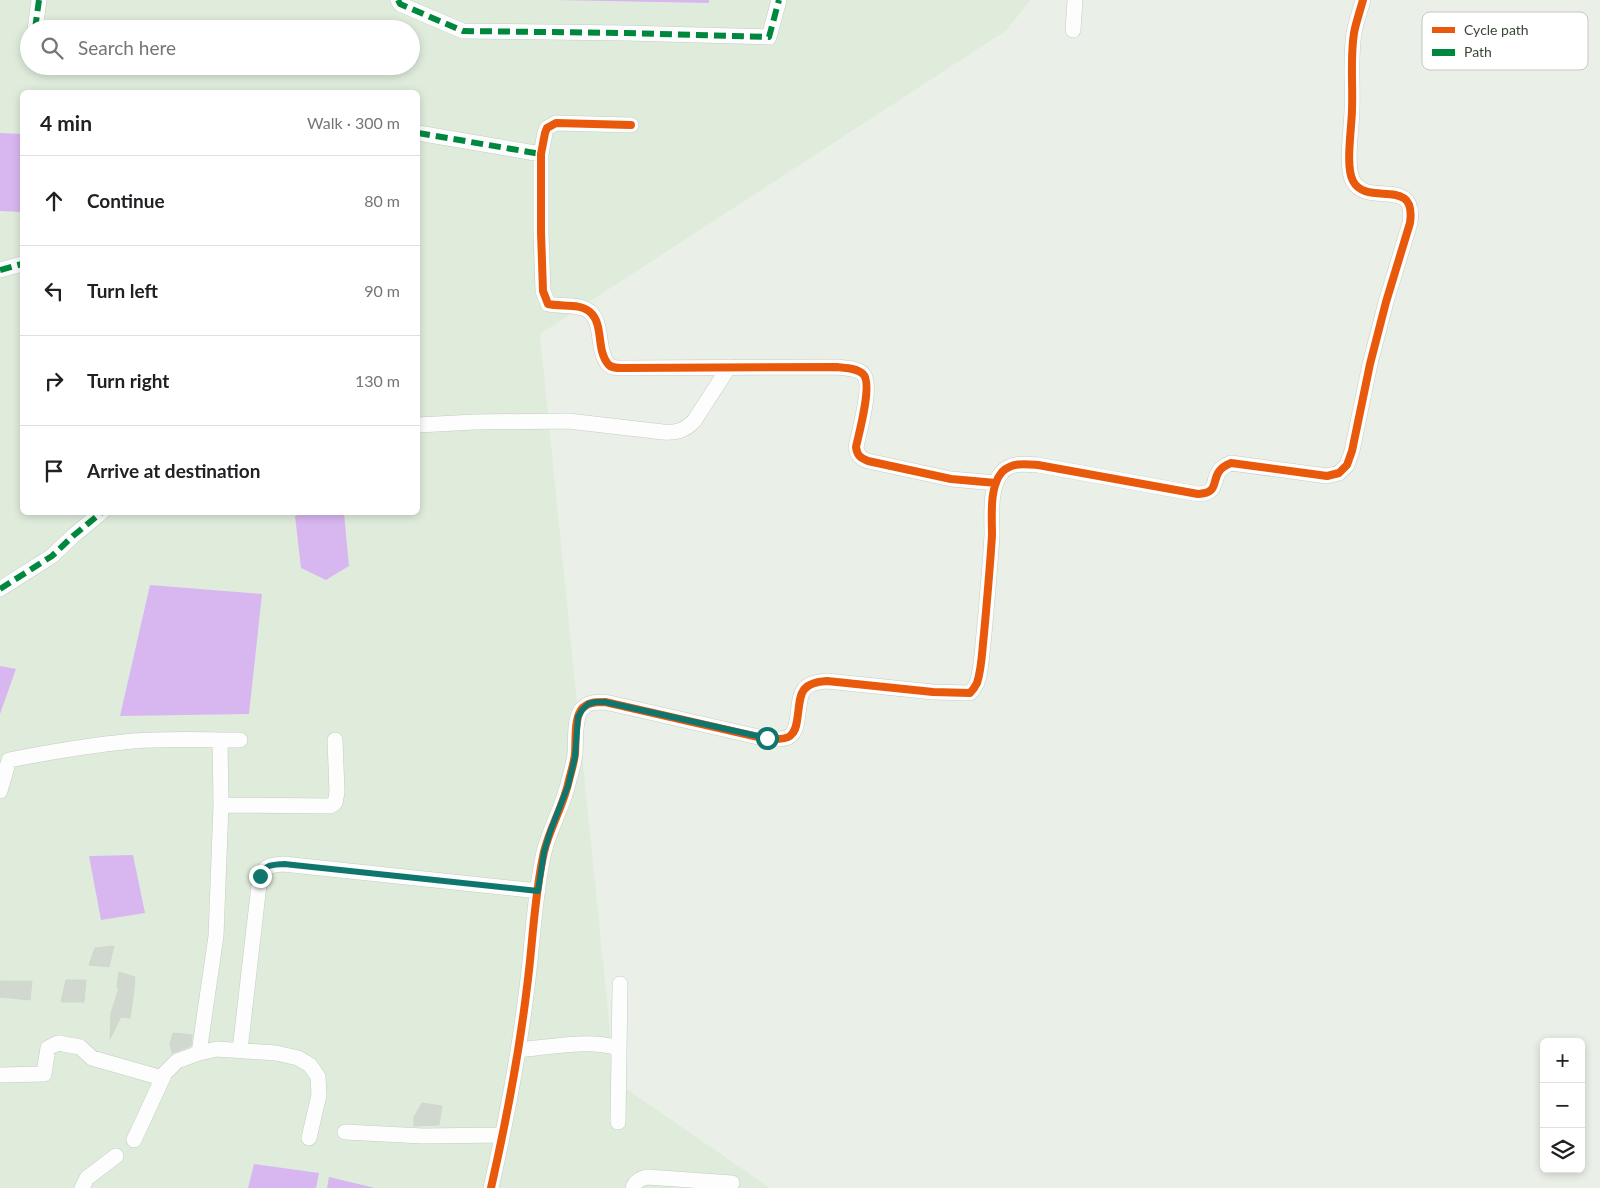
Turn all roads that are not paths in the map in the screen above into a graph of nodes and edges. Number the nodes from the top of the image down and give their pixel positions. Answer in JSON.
{"nodes":[{"id":1,"x":39,"y":0,"type":"edge"},
{"id":2,"x":398,"y":0,"type":"edge"},
{"id":3,"x":779,"y":0,"type":"edge"},
{"id":4,"x":1075,"y":0,"type":"edge"},
{"id":5,"x":1363,"y":0,"type":"edge"},
{"id":6,"x":36,"y":20,"type":"edge"},
{"id":7,"x":1073,"y":30,"type":"dead end"},
{"id":8,"x":631,"y":125,"type":"dead end"},
{"id":9,"x":420,"y":132,"type":"edge"},
{"id":10,"x":542,"y":154,"type":"junction"},
{"id":11,"x":20,"y":265,"type":"edge"},
{"id":12,"x":0,"y":270,"type":"edge"},
{"id":13,"x":730,"y":367,"type":"junction"},
{"id":14,"x":420,"y":424,"type":"edge"},
{"id":15,"x":996,"y":483,"type":"junction"},
{"id":16,"x":98,"y":515,"type":"edge"},
{"id":17,"x":0,"y":589,"type":"edge"},
{"id":18,"x":220,"y":740,"type":"junction"},
{"id":19,"x":240,"y":740,"type":"dead end"},
{"id":20,"x":335,"y":740,"type":"dead end"},
{"id":21,"x":0,"y":791,"type":"edge"},
{"id":22,"x":221,"y":805,"type":"junction"},
{"id":23,"x":538,"y":891,"type":"junction"},
{"id":24,"x":620,"y":984,"type":"dead end"},
{"id":25,"x":619,"y":1048,"type":"junction"},
{"id":26,"x":240,"y":1050,"type":"junction"},
{"id":27,"x":518,"y":1050,"type":"junction"},
{"id":28,"x":199,"y":1053,"type":"junction"},
{"id":29,"x":0,"y":1075,"type":"edge"},
{"id":30,"x":162,"y":1078,"type":"junction"},
{"id":31,"x":618,"y":1122,"type":"dead end"},
{"id":32,"x":346,"y":1132,"type":"dead end"},
{"id":33,"x":502,"y":1135,"type":"junction"},
{"id":34,"x":310,"y":1138,"type":"dead end"},
{"id":35,"x":134,"y":1140,"type":"dead end"},
{"id":36,"x":116,"y":1156,"type":"dead end"},
{"id":37,"x":732,"y":1183,"type":"dead end"},
{"id":38,"x":82,"y":1188,"type":"edge"},
{"id":39,"x":491,"y":1188,"type":"edge"},
{"id":40,"x":633,"y":1188,"type":"edge"}],
"edges":[{"from":1,"to":6,"type":"street"},
{"from":2,"to":3,"type":"street"},
{"from":4,"to":7,"type":"street"},
{"from":5,"to":15,"type":"street"},
{"from":8,"to":10,"type":"street"},
{"from":9,"to":10,"type":"street"},
{"from":10,"to":13,"type":"street"},
{"from":11,"to":12,"type":"street"},
{"from":13,"to":14,"type":"street"},
{"from":13,"to":15,"type":"street"},
{"from":15,"to":23,"type":"street"},
{"from":16,"to":17,"type":"street"},
{"from":18,"to":19,"type":"street"},
{"from":18,"to":21,"type":"street"},
{"from":18,"to":22,"type":"street"},
{"from":20,"to":22,"type":"street"},
{"from":22,"to":28,"type":"street"},
{"from":23,"to":26,"type":"street"},
{"from":23,"to":27,"type":"street"},
{"from":24,"to":25,"type":"street"},
{"from":25,"to":27,"type":"street"},
{"from":25,"to":31,"type":"street"},
{"from":26,"to":28,"type":"street"},
{"from":26,"to":34,"type":"street"},
{"from":27,"to":33,"type":"street"},
{"from":28,"to":30,"type":"street"},
{"from":29,"to":30,"type":"street"},
{"from":30,"to":35,"type":"street"},
{"from":32,"to":33,"type":"street"},
{"from":33,"to":39,"type":"street"},
{"from":36,"to":38,"type":"street"},
{"from":37,"to":40,"type":"street"}]}
